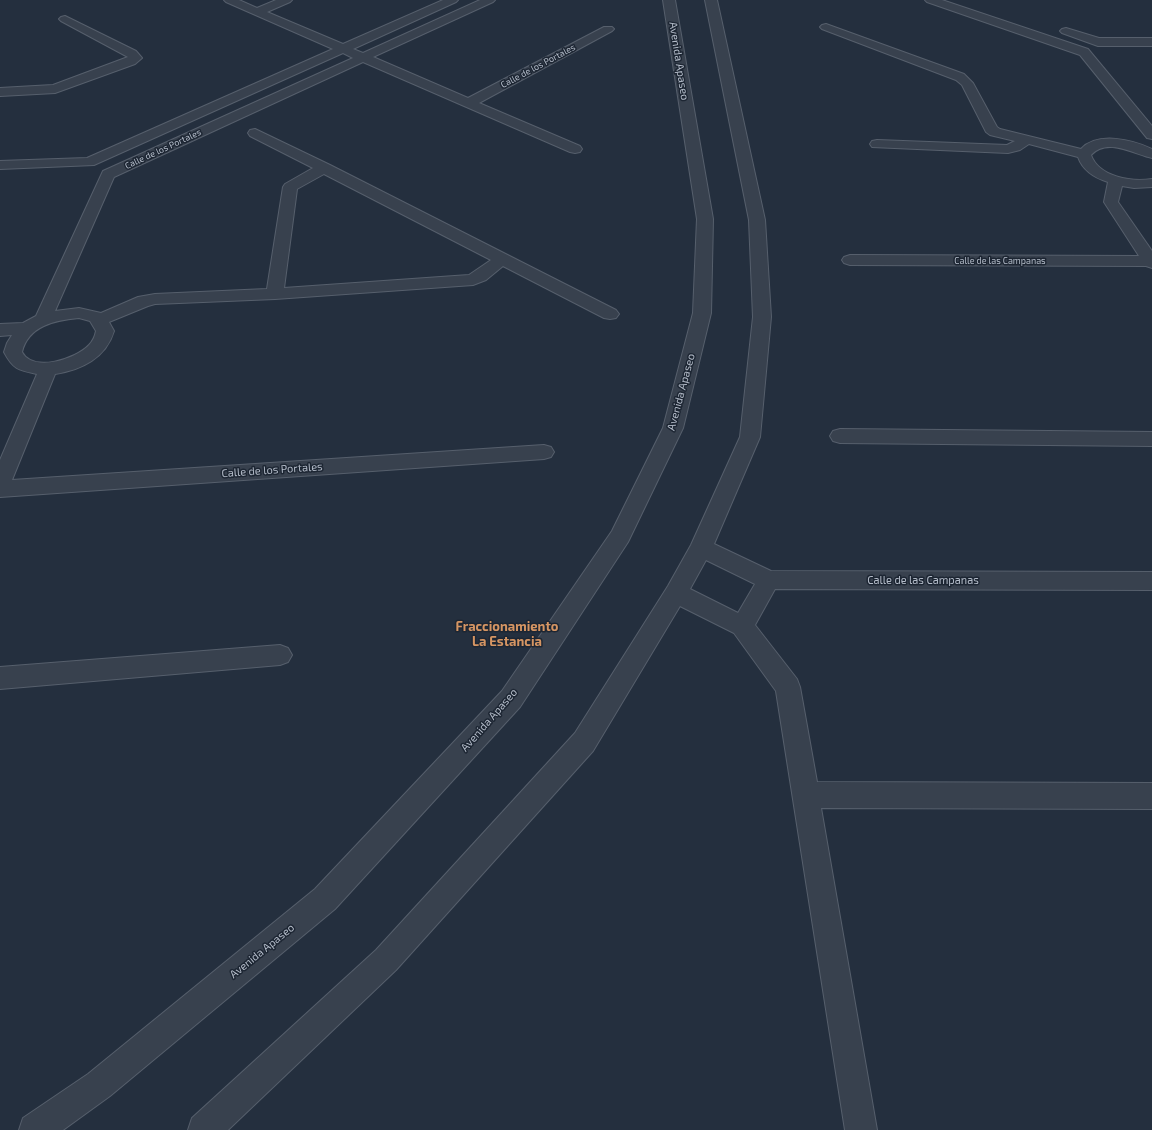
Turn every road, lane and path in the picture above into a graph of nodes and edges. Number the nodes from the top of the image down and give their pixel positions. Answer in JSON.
{"nodes":[{"id":1,"x":230,"y":0,"type":"edge"},
{"id":2,"x":286,"y":0,"type":"edge"},
{"id":3,"x":452,"y":0,"type":"edge"},
{"id":4,"x":489,"y":0,"type":"edge"},
{"id":5,"x":669,"y":0,"type":"edge"},
{"id":6,"x":711,"y":0,"type":"edge"},
{"id":7,"x":931,"y":0,"type":"edge"},
{"id":8,"x":256,"y":12,"type":"junction"},
{"id":9,"x":65,"y":19,"type":"dead end"},
{"id":10,"x":826,"y":27,"type":"dead end"},
{"id":11,"x":1053,"y":27,"type":"dead end"},
{"id":12,"x":608,"y":29,"type":"dead end"},
{"id":13,"x":1098,"y":42,"type":"junction"},
{"id":14,"x":1152,"y":42,"type":"edge"},
{"id":15,"x":341,"y":49,"type":"junction"},
{"id":16,"x":1084,"y":52,"type":"junction"},
{"id":17,"x":362,"y":58,"type":"junction"},
{"id":18,"x":0,"y":92,"type":"edge"},
{"id":19,"x":468,"y":103,"type":"junction"},
{"id":20,"x":255,"y":133,"type":"dead end"},
{"id":21,"x":1152,"y":135,"type":"edge"},
{"id":22,"x":1026,"y":140,"type":"junction"},
{"id":23,"x":877,"y":144,"type":"dead end"},
{"id":24,"x":575,"y":149,"type":"dead end"},
{"id":25,"x":1151,"y":153,"type":"edge"},
{"id":26,"x":1084,"y":154,"type":"junction"},
{"id":27,"x":89,"y":162,"type":"junction"},
{"id":28,"x":0,"y":165,"type":"edge"},
{"id":29,"x":324,"y":168,"type":"junction"},
{"id":30,"x":108,"y":174,"type":"junction"},
{"id":31,"x":1116,"y":180,"type":"junction"},
{"id":32,"x":1152,"y":183,"type":"edge"},
{"id":33,"x":502,"y":259,"type":"junction"},
{"id":34,"x":850,"y":260,"type":"dead end"},
{"id":35,"x":1151,"y":262,"type":"edge"},
{"id":36,"x":275,"y":294,"type":"junction"},
{"id":37,"x":610,"y":314,"type":"dead end"},
{"id":38,"x":100,"y":320,"type":"junction"},
{"id":39,"x":36,"y":324,"type":"junction"},
{"id":40,"x":0,"y":330,"type":"edge"},
{"id":41,"x":48,"y":369,"type":"junction"},
{"id":42,"x":840,"y":436,"type":"dead end"},
{"id":43,"x":1152,"y":439,"type":"edge"},
{"id":44,"x":544,"y":452,"type":"dead end"},
{"id":45,"x":0,"y":484,"type":"edge"},
{"id":46,"x":0,"y":489,"type":"edge"},
{"id":47,"x":701,"y":548,"type":"junction"},
{"id":48,"x":769,"y":580,"type":"junction"},
{"id":49,"x":1152,"y":581,"type":"edge"},
{"id":50,"x":676,"y":593,"type":"junction"},
{"id":51,"x":742,"y":626,"type":"junction"},
{"id":52,"x":280,"y":655,"type":"dead end"},
{"id":53,"x":0,"y":678,"type":"edge"},
{"id":54,"x":806,"y":795,"type":"junction"},
{"id":55,"x":1152,"y":796,"type":"edge"},
{"id":56,"x":35,"y":1130,"type":"edge"},
{"id":57,"x":204,"y":1130,"type":"edge"},
{"id":58,"x":861,"y":1130,"type":"edge"}],
"edges":[{"from":1,"to":8,"type":"street"},
{"from":2,"to":8,"type":"street"},
{"from":3,"to":15,"type":"street","name":"Calle de los Portales"},
{"from":4,"to":17,"type":"street","name":"Calle de los Portales"},
{"from":5,"to":56,"type":"street","name":"Avenida Apaseo"},
{"from":6,"to":47,"type":"street"},
{"from":7,"to":16,"type":"street"},
{"from":8,"to":15,"type":"street"},
{"from":9,"to":18,"type":"street"},
{"from":10,"to":22,"type":"street"},
{"from":11,"to":13,"type":"street"},
{"from":12,"to":19,"type":"street","name":"Calle de los Portales"},
{"from":13,"to":14,"type":"street"},
{"from":13,"to":16,"type":"street"},
{"from":15,"to":17,"type":"street"},
{"from":15,"to":27,"type":"street","name":"Calle de los Portales"},
{"from":16,"to":21,"type":"street"},
{"from":17,"to":19,"type":"street"},
{"from":17,"to":30,"type":"street","name":"Calle de los Portales"},
{"from":19,"to":24,"type":"street"},
{"from":20,"to":29,"type":"street"},
{"from":22,"to":23,"type":"street"},
{"from":22,"to":26,"type":"street"},
{"from":25,"to":26,"type":"street"},
{"from":26,"to":31,"type":"street"},
{"from":27,"to":28,"type":"street","name":"Calle de los Portales"},
{"from":27,"to":30,"type":"street"},
{"from":29,"to":33,"type":"street"},
{"from":29,"to":36,"type":"street"},
{"from":30,"to":39,"type":"street"},
{"from":31,"to":32,"type":"street"},
{"from":31,"to":35,"type":"street","name":"Calle de las Campanas"},
{"from":33,"to":36,"type":"street"},
{"from":33,"to":37,"type":"street"},
{"from":34,"to":35,"type":"street","name":"Calle de las Campanas"},
{"from":36,"to":38,"type":"street"},
{"from":38,"to":39,"type":"street"},
{"from":38,"to":41,"type":"street"},
{"from":39,"to":40,"type":"street"},
{"from":39,"to":41,"type":"street"},
{"from":41,"to":45,"type":"street"},
{"from":42,"to":43,"type":"street"},
{"from":44,"to":46,"type":"street","name":"Calle de los Portales"},
{"from":47,"to":48,"type":"street","name":"Calle de las Campanas"},
{"from":47,"to":50,"type":"street"},
{"from":48,"to":49,"type":"street","name":"Calle de las Campanas"},
{"from":48,"to":51,"type":"street"},
{"from":50,"to":51,"type":"street"},
{"from":50,"to":57,"type":"street"},
{"from":51,"to":54,"type":"street"},
{"from":52,"to":53,"type":"street"},
{"from":54,"to":55,"type":"street"},
{"from":54,"to":58,"type":"street"}]}
